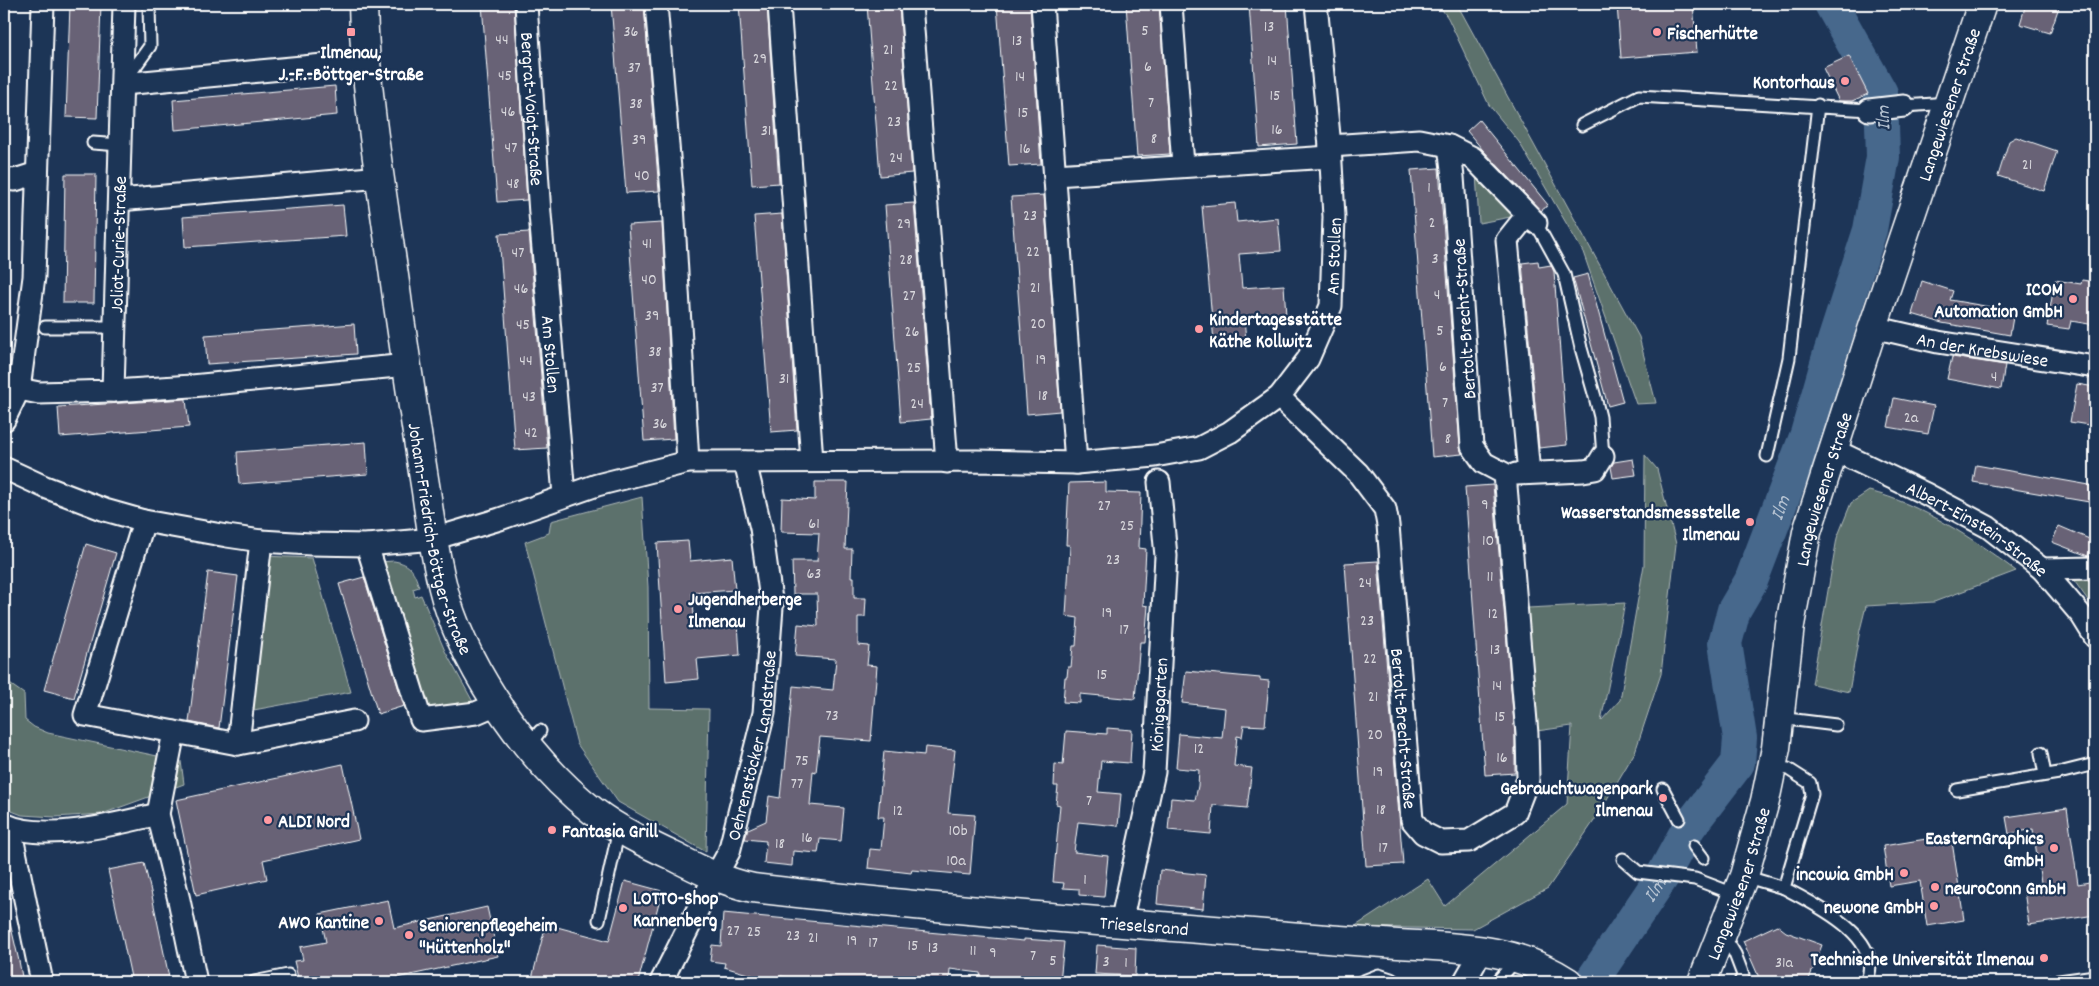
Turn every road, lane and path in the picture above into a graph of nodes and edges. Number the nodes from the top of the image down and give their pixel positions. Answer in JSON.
{"nodes":[{"id":1,"x":43,"y":4,"type":"edge"},
{"id":2,"x":124,"y":4,"type":"edge"},
{"id":3,"x":147,"y":4,"type":"edge"},
{"id":4,"x":363,"y":4,"type":"edge"},
{"id":5,"x":526,"y":4,"type":"edge"},
{"id":6,"x":656,"y":4,"type":"edge"},
{"id":7,"x":779,"y":4,"type":"edge"},
{"id":8,"x":911,"y":4,"type":"edge"},
{"id":9,"x":1042,"y":4,"type":"edge"},
{"id":10,"x":1171,"y":4,"type":"edge"},
{"id":11,"x":1316,"y":4,"type":"edge"},
{"id":12,"x":1982,"y":4,"type":"edge"},
{"id":13,"x":366,"y":61,"type":"junction"},
{"id":14,"x":123,"y":84,"type":"junction"},
{"id":15,"x":1949,"y":103,"type":"junction"},
{"id":16,"x":1818,"y":105,"type":"junction"},
{"id":17,"x":1904,"y":106,"type":"joint"},
{"id":18,"x":1869,"y":110,"type":"joint"},
{"id":19,"x":1582,"y":125,"type":"dead end"},
{"id":20,"x":93,"y":143,"type":"dead end"},
{"id":21,"x":120,"y":145,"type":"junction"},
{"id":22,"x":1449,"y":146,"type":"junction"},
{"id":23,"x":1330,"y":151,"type":"junction"},
{"id":24,"x":1183,"y":165,"type":"junction"},
{"id":25,"x":37,"y":173,"type":"junction"},
{"id":26,"x":1055,"y":175,"type":"junction"},
{"id":27,"x":381,"y":178,"type":"junction"},
{"id":28,"x":4,"y":179,"type":"edge"},
{"id":29,"x":119,"y":200,"type":"junction"},
{"id":30,"x":540,"y":214,"type":"joint"},
{"id":31,"x":1531,"y":219,"type":"junction"},
{"id":32,"x":1873,"y":326,"type":"junction"},
{"id":33,"x":45,"y":327,"type":"dead end"},
{"id":34,"x":115,"y":327,"type":"junction"},
{"id":35,"x":407,"y":365,"type":"junction"},
{"id":36,"x":2095,"y":367,"type":"edge"},
{"id":37,"x":19,"y":389,"type":"junction"},
{"id":38,"x":113,"y":391,"type":"junction"},
{"id":39,"x":1279,"y":397,"type":"junction"},
{"id":40,"x":4,"y":420,"type":"edge"},
{"id":41,"x":1834,"y":450,"type":"junction"},
{"id":42,"x":1603,"y":456,"type":"joint"},
{"id":43,"x":1767,"y":456,"type":"dead end"},
{"id":44,"x":812,"y":461,"type":"junction"},
{"id":45,"x":688,"y":462,"type":"junction"},
{"id":46,"x":745,"y":462,"type":"junction"},
{"id":47,"x":947,"y":462,"type":"junction"},
{"id":48,"x":1076,"y":464,"type":"junction"},
{"id":49,"x":4,"y":468,"type":"edge"},
{"id":50,"x":1529,"y":473,"type":"junction"},
{"id":51,"x":1506,"y":474,"type":"junction"},
{"id":52,"x":1159,"y":482,"type":"dead end"},
{"id":53,"x":564,"y":495,"type":"junction"},
{"id":54,"x":144,"y":520,"type":"junction"},
{"id":55,"x":433,"y":539,"type":"junction"},
{"id":56,"x":261,"y":541,"type":"junction"},
{"id":57,"x":367,"y":545,"type":"junction"},
{"id":58,"x":2095,"y":568,"type":"edge"},
{"id":59,"x":2042,"y":569,"type":"junction"},
{"id":60,"x":2095,"y":637,"type":"edge"},
{"id":61,"x":497,"y":704,"type":"junction"},
{"id":62,"x":1779,"y":718,"type":"junction"},
{"id":63,"x":354,"y":721,"type":"dead end"},
{"id":64,"x":1836,"y":725,"type":"dead end"},
{"id":65,"x":174,"y":732,"type":"junction"},
{"id":66,"x":238,"y":744,"type":"junction"},
{"id":67,"x":2041,"y":753,"type":"dead end"},
{"id":68,"x":2095,"y":764,"type":"edge"},
{"id":69,"x":1772,"y":767,"type":"junction"},
{"id":70,"x":2045,"y":775,"type":"junction"},
{"id":71,"x":1663,"y":789,"type":"dead end"},
{"id":72,"x":1957,"y":790,"type":"dead end"},
{"id":73,"x":158,"y":814,"type":"junction"},
{"id":74,"x":1679,"y":818,"type":"dead end"},
{"id":75,"x":7,"y":825,"type":"edge"},
{"id":76,"x":619,"y":829,"type":"junction"},
{"id":77,"x":1694,"y":846,"type":"dead end"},
{"id":78,"x":1703,"y":858,"type":"dead end"},
{"id":79,"x":1623,"y":859,"type":"dead end"},
{"id":80,"x":716,"y":876,"type":"junction"},
{"id":81,"x":1740,"y":885,"type":"junction"},
{"id":82,"x":1784,"y":888,"type":"junction"},
{"id":83,"x":599,"y":920,"type":"dead end"},
{"id":84,"x":1121,"y":923,"type":"junction"},
{"id":85,"x":1722,"y":932,"type":"junction"},
{"id":86,"x":1477,"y":949,"type":"junction"},
{"id":87,"x":1518,"y":958,"type":"junction"},
{"id":88,"x":288,"y":975,"type":"dead end"},
{"id":89,"x":2095,"y":976,"type":"edge"},
{"id":90,"x":42,"y":982,"type":"edge"},
{"id":91,"x":196,"y":982,"type":"edge"},
{"id":92,"x":254,"y":982,"type":"edge"},
{"id":93,"x":661,"y":982,"type":"edge"},
{"id":94,"x":1361,"y":982,"type":"edge"},
{"id":95,"x":1395,"y":982,"type":"edge"},
{"id":96,"x":1464,"y":982,"type":"edge"},
{"id":97,"x":1497,"y":982,"type":"edge"},
{"id":98,"x":1568,"y":982,"type":"edge"},
{"id":99,"x":1702,"y":982,"type":"edge"},
{"id":100,"x":1740,"y":982,"type":"edge"},
{"id":101,"x":1866,"y":982,"type":"edge"},
{"id":102,"x":2052,"y":982,"type":"edge"}],
"edges":[{"from":1,"to":25,"type":"street"},
{"from":2,"to":14,"type":"street","name":"Joliot-Curie-Straße"},
{"from":3,"to":14,"type":"lane"},
{"from":4,"to":13,"type":"street","name":"Johann-Friedrich-Böttger-Straße"},
{"from":5,"to":30,"type":"street","name":"Bergrat-Voigt-Straße"},
{"from":6,"to":45,"type":"street"},
{"from":7,"to":44,"type":"street"},
{"from":8,"to":47,"type":"street"},
{"from":9,"to":26,"type":"street"},
{"from":10,"to":24,"type":"street"},
{"from":11,"to":23,"type":"street","name":"Am Stollen"},
{"from":12,"to":15,"type":"street","name":"Langewiesener Straße"},
{"from":13,"to":14,"type":"street"},
{"from":13,"to":27,"type":"street","name":"Johann-Friedrich-Böttger-Straße"},
{"from":14,"to":21,"type":"street","name":"Joliot-Curie-Straße"},
{"from":15,"to":17,"type":"lane"},
{"from":15,"to":32,"type":"street","name":"Langewiesener Straße"},
{"from":16,"to":18,"type":"lane"},
{"from":16,"to":19,"type":"lane"},
{"from":16,"to":43,"type":"lane"},
{"from":17,"to":18,"type":"street"},
{"from":20,"to":21,"type":"lane"},
{"from":21,"to":29,"type":"street","name":"Joliot-Curie-Straße"},
{"from":22,"to":23,"type":"street"},
{"from":22,"to":31,"type":"street"},
{"from":22,"to":51,"type":"street","name":"Bertolt-Brecht-Straße"},
{"from":23,"to":24,"type":"street"},
{"from":23,"to":39,"type":"street","name":"Am Stollen"},
{"from":24,"to":26,"type":"street"},
{"from":25,"to":28,"type":"street"},
{"from":25,"to":37,"type":"street"},
{"from":26,"to":48,"type":"street"},
{"from":27,"to":29,"type":"street"},
{"from":27,"to":35,"type":"street","name":"Johann-Friedrich-Böttger-Straße"},
{"from":29,"to":34,"type":"street","name":"Joliot-Curie-Straße"},
{"from":30,"to":53,"type":"street","name":"Am Stollen"},
{"from":31,"to":42,"type":"lane"},
{"from":31,"to":50,"type":"street"},
{"from":32,"to":36,"type":"street","name":"An der Krebswiese"},
{"from":32,"to":41,"type":"street","name":"Langewiesener Straße"},
{"from":33,"to":34,"type":"lane"},
{"from":34,"to":38,"type":"street","name":"Joliot-Curie-Straße"},
{"from":35,"to":38,"type":"street"},
{"from":35,"to":55,"type":"street","name":"Johann-Friedrich-Böttger-Straße"},
{"from":37,"to":38,"type":"street"},
{"from":37,"to":40,"type":"street"},
{"from":39,"to":48,"type":"street","name":"Am Stollen"},
{"from":39,"to":51,"type":"street","name":"Bertolt-Brecht-Straße"},
{"from":41,"to":59,"type":"street","name":"Albert-Einstein-Straße"},
{"from":41,"to":62,"type":"street","name":"Langewiesener Straße"},
{"from":42,"to":50,"type":"street","name":"Bertolt-Brecht-Straße"},
{"from":44,"to":46,"type":"street","name":"Am Stollen"},
{"from":44,"to":47,"type":"street","name":"Am Stollen"},
{"from":45,"to":46,"type":"street","name":"Am Stollen"},
{"from":45,"to":53,"type":"street","name":"Am Stollen"},
{"from":46,"to":80,"type":"street","name":"Oehrenstöcker Landstraße"},
{"from":47,"to":48,"type":"street","name":"Am Stollen"},
{"from":49,"to":54,"type":"street","name":"Am Stollen"},
{"from":50,"to":51,"type":"street","name":"Bertolt-Brecht-Straße"},
{"from":52,"to":84,"type":"street","name":"Königsgarten"},
{"from":53,"to":55,"type":"street","name":"Am Stollen"},
{"from":54,"to":56,"type":"street","name":"Am Stollen"},
{"from":54,"to":65,"type":"street"},
{"from":55,"to":57,"type":"street","name":"Am Stollen"},
{"from":55,"to":61,"type":"street","name":"Johann-Friedrich-Böttger-Straße"},
{"from":56,"to":57,"type":"street","name":"Am Stollen"},
{"from":56,"to":66,"type":"street"},
{"from":57,"to":61,"type":"street"},
{"from":58,"to":59,"type":"street"},
{"from":59,"to":60,"type":"street","name":"Albert-Einstein-Straße"},
{"from":61,"to":76,"type":"street","name":"Johann-Friedrich-Böttger-Straße"},
{"from":62,"to":64,"type":"lane"},
{"from":62,"to":69,"type":"street","name":"Langewiesener Straße"},
{"from":63,"to":66,"type":"street"},
{"from":65,"to":66,"type":"street"},
{"from":65,"to":73,"type":"street"},
{"from":67,"to":70,"type":"lane"},
{"from":68,"to":70,"type":"lane"},
{"from":69,"to":81,"type":"street","name":"Langewiesener Straße"},
{"from":69,"to":82,"type":"lane"},
{"from":70,"to":72,"type":"lane"},
{"from":71,"to":74,"type":"lane"},
{"from":73,"to":75,"type":"street"},
{"from":73,"to":91,"type":"street"},
{"from":75,"to":90,"type":"street"},
{"from":76,"to":80,"type":"street","name":"Johann-Friedrich-Böttger-Straße"},
{"from":76,"to":83,"type":"lane"},
{"from":77,"to":78,"type":"lane"},
{"from":79,"to":81,"type":"lane"},
{"from":80,"to":84,"type":"street","name":"Trieselsrand"},
{"from":80,"to":93,"type":"street","name":"Oehrenstöcker Landstraße"},
{"from":81,"to":82,"type":"lane"},
{"from":81,"to":85,"type":"street","name":"Langewiesener Straße"},
{"from":82,"to":101,"type":"lane"},
{"from":84,"to":86,"type":"street","name":"Trieselsrand"},
{"from":85,"to":99,"type":"street","name":"Langewiesener Straße"},
{"from":85,"to":100,"type":"lane"},
{"from":86,"to":87,"type":"street","name":"Trieselsrand"},
{"from":86,"to":96,"type":"street"},
{"from":87,"to":97,"type":"lane"},
{"from":87,"to":98,"type":"street","name":"Trieselsrand"},
{"from":88,"to":92,"type":"lane"},
{"from":89,"to":102,"type":"lane"},
{"from":94,"to":95,"type":"lane"}]}
